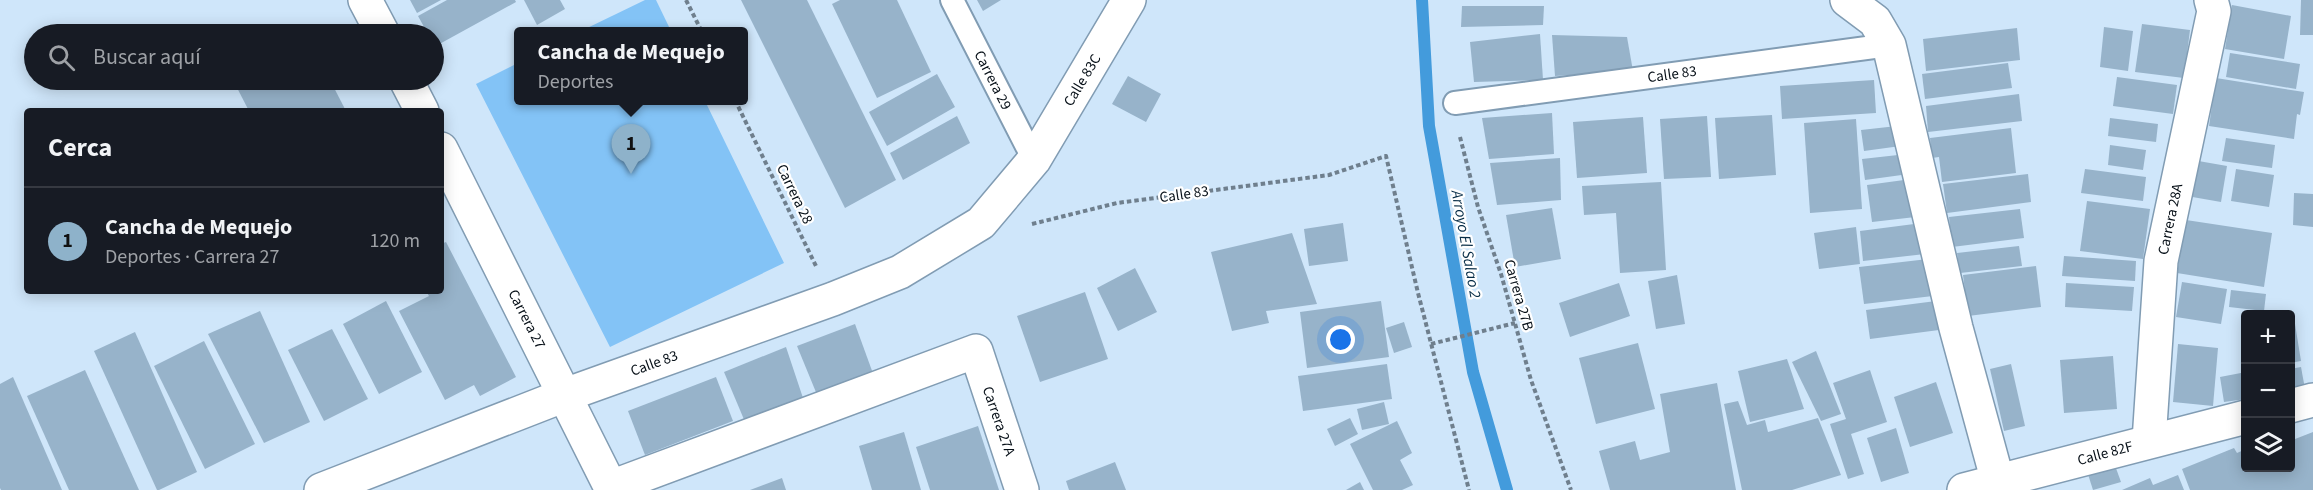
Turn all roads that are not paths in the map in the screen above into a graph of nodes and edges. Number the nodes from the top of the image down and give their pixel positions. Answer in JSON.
{"nodes":[{"id":1,"x":365,"y":0,"type":"edge"},
{"id":2,"x":952,"y":0,"type":"edge"},
{"id":3,"x":1130,"y":0,"type":"edge"},
{"id":4,"x":1847,"y":0,"type":"edge"},
{"id":5,"x":2211,"y":0,"type":"edge"},
{"id":6,"x":378,"y":24,"type":"edge"},
{"id":7,"x":1889,"y":45,"type":"junction"},
{"id":8,"x":411,"y":90,"type":"edge"},
{"id":9,"x":1455,"y":104,"type":"road end"},
{"id":10,"x":420,"y":108,"type":"edge"},
{"id":11,"x":444,"y":155,"type":"edge"},
{"id":12,"x":1034,"y":160,"type":"junction"},
{"id":13,"x":565,"y":394,"type":"junction"},
{"id":14,"x":2313,"y":400,"type":"edge"},
{"id":15,"x":2295,"y":405,"type":"edge"},
{"id":16,"x":2242,"y":418,"type":"edge"},
{"id":17,"x":2149,"y":441,"type":"junction"},
{"id":18,"x":1998,"y":482,"type":"junction"},
{"id":19,"x":611,"y":489,"type":"edge"},
{"id":20,"x":321,"y":490,"type":"edge"},
{"id":21,"x":1022,"y":490,"type":"edge"},
{"id":22,"x":1964,"y":490,"type":"edge"}],
"edges":[{"from":1,"to":6,"type":"street"},
{"from":2,"to":12,"type":"lane","name":"Carrera 29"},
{"from":3,"to":12,"type":"street","name":"Calle 83C"},
{"from":4,"to":7,"type":"street"},
{"from":5,"to":17,"type":"street","name":"Carrera 28A"},
{"from":7,"to":9,"type":"lane","name":"Calle 83"},
{"from":7,"to":18,"type":"street"},
{"from":8,"to":10,"type":"street"},
{"from":11,"to":13,"type":"street","name":"Carrera 27"},
{"from":12,"to":13,"type":"street","name":"Calle 83"},
{"from":13,"to":19,"type":"street","name":"Carrera 27"},
{"from":13,"to":20,"type":"street","name":"Calle 83"},
{"from":14,"to":15,"type":"street"},
{"from":16,"to":17,"type":"street","name":"Calle 82F"},
{"from":17,"to":18,"type":"street","name":"Calle 82F"},
{"from":18,"to":22,"type":"street","name":"Calle 82F"},
{"from":19,"to":21,"type":"street","name":"Carrera 27A"}]}
